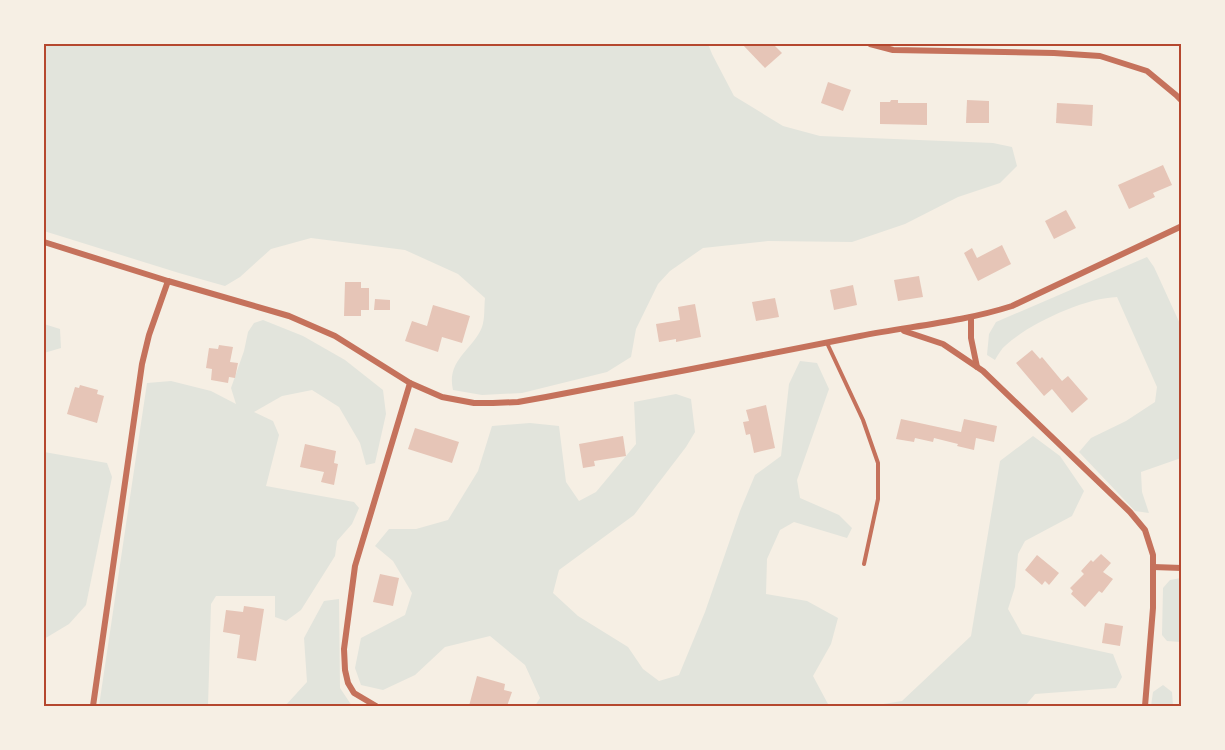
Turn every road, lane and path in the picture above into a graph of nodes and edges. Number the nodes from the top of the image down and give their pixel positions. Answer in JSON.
{"nodes":[{"id":1,"x":870,"y":44,"type":"edge"},
{"id":2,"x":1182,"y":101,"type":"edge"},
{"id":3,"x":1182,"y":226,"type":"edge"},
{"id":4,"x":44,"y":242,"type":"edge"},
{"id":5,"x":168,"y":281,"type":"junction"},
{"id":6,"x":971,"y":318,"type":"junction"},
{"id":7,"x":901,"y":330,"type":"junction"},
{"id":8,"x":827,"y":343,"type":"junction"},
{"id":9,"x":977,"y":367,"type":"junction"},
{"id":10,"x":410,"y":383,"type":"junction"},
{"id":11,"x":864,"y":564,"type":"dead end"},
{"id":12,"x":1153,"y":567,"type":"junction"},
{"id":13,"x":1182,"y":568,"type":"edge"},
{"id":14,"x":93,"y":706,"type":"edge"},
{"id":15,"x":376,"y":706,"type":"edge"},
{"id":16,"x":1145,"y":706,"type":"edge"}],
"edges":[{"from":1,"to":2,"type":"street"},
{"from":3,"to":6,"type":"street"},
{"from":4,"to":5,"type":"street"},
{"from":5,"to":10,"type":"street"},
{"from":5,"to":14,"type":"street"},
{"from":6,"to":7,"type":"street"},
{"from":6,"to":9,"type":"street"},
{"from":7,"to":8,"type":"street"},
{"from":7,"to":9,"type":"street"},
{"from":8,"to":10,"type":"street"},
{"from":8,"to":11,"type":"lane"},
{"from":9,"to":12,"type":"street"},
{"from":10,"to":15,"type":"street"},
{"from":12,"to":13,"type":"street"},
{"from":12,"to":16,"type":"street"}]}
